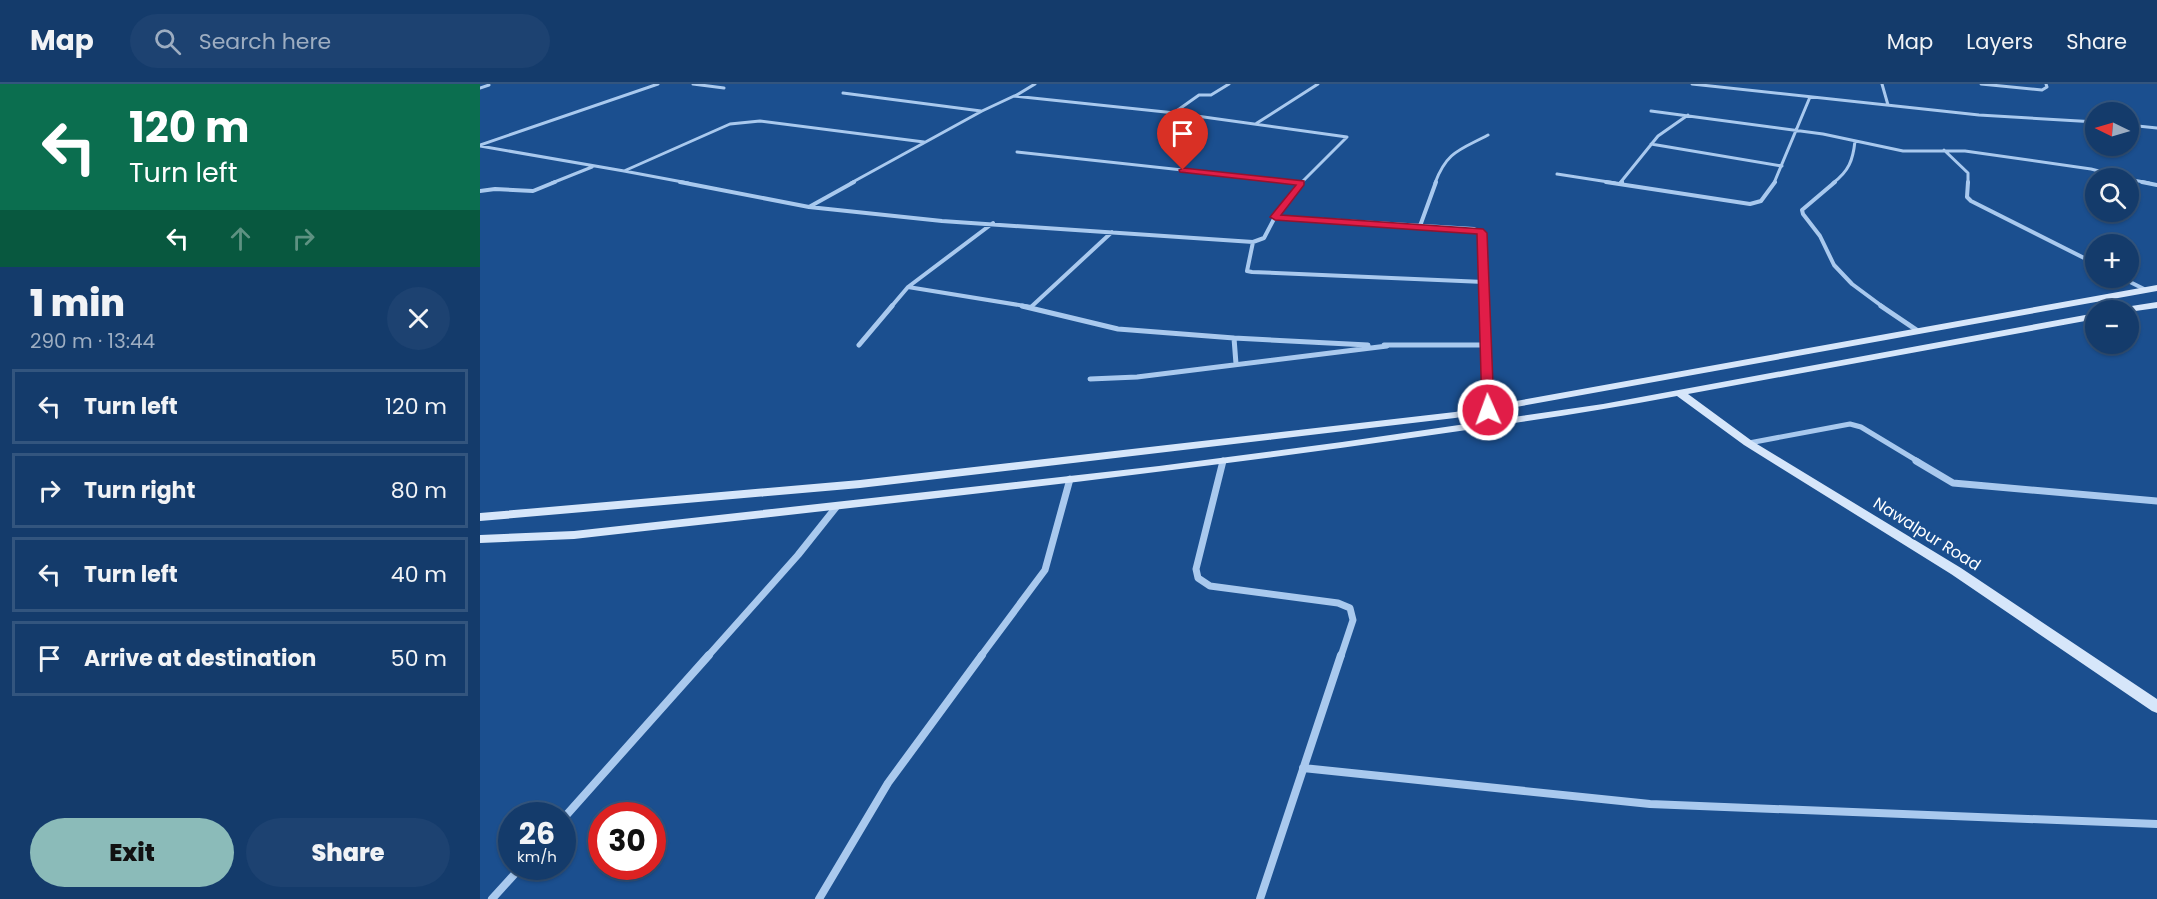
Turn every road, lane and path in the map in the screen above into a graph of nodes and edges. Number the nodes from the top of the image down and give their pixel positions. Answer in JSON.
{"nodes":[{"id":1,"x":658,"y":84,"type":"edge"},
{"id":2,"x":693,"y":84,"type":"edge"},
{"id":3,"x":1035,"y":84,"type":"edge"},
{"id":4,"x":1229,"y":84,"type":"edge"},
{"id":5,"x":1318,"y":84,"type":"edge"},
{"id":6,"x":1692,"y":84,"type":"edge"},
{"id":7,"x":1882,"y":84,"type":"edge"},
{"id":8,"x":1981,"y":84,"type":"edge"},
{"id":9,"x":2046,"y":84,"type":"edge"},
{"id":10,"x":489,"y":85,"type":"edge"},
{"id":11,"x":480,"y":88,"type":"edge"},
{"id":12,"x":724,"y":88,"type":"dead end"},
{"id":13,"x":843,"y":93,"type":"dead end"},
{"id":14,"x":1014,"y":96,"type":"junction"},
{"id":15,"x":1810,"y":97,"type":"junction"},
{"id":16,"x":1888,"y":105,"type":"junction"},
{"id":17,"x":982,"y":111,"type":"junction"},
{"id":18,"x":1652,"y":111,"type":"dead end"},
{"id":19,"x":1175,"y":113,"type":"junction"},
{"id":20,"x":1688,"y":115,"type":"junction"},
{"id":21,"x":2085,"y":121,"type":"edge"},
{"id":22,"x":1257,"y":123,"type":"junction"},
{"id":23,"x":2139,"y":126,"type":"edge"},
{"id":24,"x":2157,"y":128,"type":"edge"},
{"id":25,"x":1798,"y":130,"type":"junction"},
{"id":26,"x":1488,"y":135,"type":"dead end"},
{"id":27,"x":1856,"y":141,"type":"junction"},
{"id":28,"x":926,"y":142,"type":"junction"},
{"id":29,"x":1651,"y":144,"type":"junction"},
{"id":30,"x":480,"y":146,"type":"edge"},
{"id":31,"x":1944,"y":150,"type":"junction"},
{"id":32,"x":1017,"y":152,"type":"dead end"},
{"id":33,"x":1782,"y":166,"type":"junction"},
{"id":34,"x":593,"y":167,"type":"junction"},
{"id":35,"x":2085,"y":169,"type":"edge"},
{"id":36,"x":624,"y":171,"type":"junction"},
{"id":37,"x":1557,"y":174,"type":"dead end"},
{"id":38,"x":2139,"y":181,"type":"edge"},
{"id":39,"x":1301,"y":183,"type":"junction"},
{"id":40,"x":1620,"y":184,"type":"junction"},
{"id":41,"x":2157,"y":185,"type":"edge"},
{"id":42,"x":480,"y":191,"type":"edge"},
{"id":43,"x":809,"y":207,"type":"junction"},
{"id":44,"x":1275,"y":217,"type":"junction"},
{"id":45,"x":994,"y":223,"type":"junction"},
{"id":46,"x":1420,"y":226,"type":"junction"},
{"id":47,"x":1112,"y":232,"type":"junction"},
{"id":48,"x":1253,"y":242,"type":"junction"},
{"id":49,"x":2085,"y":258,"type":"edge"},
{"id":50,"x":1484,"y":282,"type":"junction"},
{"id":51,"x":908,"y":287,"type":"junction"},
{"id":52,"x":2151,"y":289,"type":"edge"},
{"id":53,"x":2157,"y":305,"type":"edge"},
{"id":54,"x":1031,"y":307,"type":"junction"},
{"id":55,"x":2139,"y":308,"type":"edge"},
{"id":56,"x":2085,"y":318,"type":"edge"},
{"id":57,"x":1918,"y":331,"type":"junction"},
{"id":58,"x":1234,"y":338,"type":"junction"},
{"id":59,"x":859,"y":345,"type":"dead end"},
{"id":60,"x":1486,"y":345,"type":"junction"},
{"id":61,"x":1387,"y":346,"type":"junction"},
{"id":62,"x":1236,"y":364,"type":"junction"},
{"id":63,"x":1090,"y":379,"type":"dead end"},
{"id":64,"x":1678,"y":392,"type":"junction"},
{"id":65,"x":1488,"y":410,"type":"junction"},
{"id":66,"x":1748,"y":443,"type":"junction"},
{"id":67,"x":1223,"y":461,"type":"junction"},
{"id":68,"x":1070,"y":479,"type":"junction"},
{"id":69,"x":2157,"y":501,"type":"edge"},
{"id":70,"x":838,"y":505,"type":"junction"},
{"id":71,"x":480,"y":517,"type":"edge"},
{"id":72,"x":480,"y":539,"type":"edge"},
{"id":73,"x":2157,"y":707,"type":"edge"},
{"id":74,"x":1303,"y":768,"type":"junction"},
{"id":75,"x":576,"y":804,"type":"edge"},
{"id":76,"x":2157,"y":824,"type":"edge"},
{"id":77,"x":509,"y":880,"type":"edge"},
{"id":78,"x":492,"y":899,"type":"edge"},
{"id":79,"x":819,"y":899,"type":"edge"},
{"id":80,"x":1260,"y":899,"type":"edge"}],
"edges":[{"from":1,"to":30,"type":"street"},
{"from":2,"to":12,"type":"street"},
{"from":3,"to":14,"type":"street"},
{"from":4,"to":19,"type":"street"},
{"from":5,"to":22,"type":"street"},
{"from":6,"to":15,"type":"street"},
{"from":7,"to":16,"type":"street"},
{"from":8,"to":9,"type":"street"},
{"from":10,"to":11,"type":"street"},
{"from":13,"to":17,"type":"street"},
{"from":14,"to":17,"type":"street"},
{"from":14,"to":19,"type":"street"},
{"from":15,"to":16,"type":"street"},
{"from":15,"to":25,"type":"street"},
{"from":16,"to":21,"type":"street"},
{"from":17,"to":28,"type":"street"},
{"from":18,"to":20,"type":"street"},
{"from":19,"to":22,"type":"street"},
{"from":20,"to":25,"type":"street"},
{"from":20,"to":29,"type":"street"},
{"from":22,"to":39,"type":"street"},
{"from":23,"to":24,"type":"street"},
{"from":25,"to":27,"type":"street"},
{"from":25,"to":33,"type":"street"},
{"from":26,"to":46,"type":"street"},
{"from":27,"to":31,"type":"street"},
{"from":27,"to":57,"type":"street"},
{"from":28,"to":36,"type":"street"},
{"from":28,"to":43,"type":"street"},
{"from":29,"to":33,"type":"street"},
{"from":29,"to":40,"type":"street"},
{"from":30,"to":34,"type":"street"},
{"from":31,"to":35,"type":"street"},
{"from":31,"to":49,"type":"street"},
{"from":32,"to":39,"type":"street"},
{"from":33,"to":40,"type":"street"},
{"from":34,"to":36,"type":"street"},
{"from":34,"to":42,"type":"street"},
{"from":36,"to":43,"type":"street"},
{"from":37,"to":40,"type":"street"},
{"from":38,"to":41,"type":"street"},
{"from":39,"to":44,"type":"street"},
{"from":43,"to":45,"type":"street"},
{"from":44,"to":46,"type":"street"},
{"from":44,"to":48,"type":"street"},
{"from":45,"to":47,"type":"street"},
{"from":45,"to":51,"type":"street"},
{"from":46,"to":50,"type":"street"},
{"from":47,"to":48,"type":"street"},
{"from":47,"to":54,"type":"street"},
{"from":48,"to":50,"type":"street"},
{"from":50,"to":60,"type":"street"},
{"from":51,"to":54,"type":"street"},
{"from":51,"to":59,"type":"street"},
{"from":52,"to":57,"type":"street"},
{"from":53,"to":55,"type":"street"},
{"from":54,"to":58,"type":"street"},
{"from":56,"to":64,"type":"street"},
{"from":57,"to":65,"type":"street"},
{"from":58,"to":61,"type":"street"},
{"from":58,"to":62,"type":"street"},
{"from":60,"to":61,"type":"street"},
{"from":60,"to":65,"type":"street"},
{"from":61,"to":62,"type":"street"},
{"from":62,"to":63,"type":"street"},
{"from":64,"to":66,"type":"street","name":"Nawalpur Road"},
{"from":64,"to":67,"type":"street"},
{"from":65,"to":71,"type":"street"},
{"from":66,"to":69,"type":"street"},
{"from":66,"to":73,"type":"street","name":"Nawalpur Road"},
{"from":67,"to":68,"type":"street"},
{"from":67,"to":74,"type":"street"},
{"from":68,"to":70,"type":"street"},
{"from":68,"to":79,"type":"street"},
{"from":70,"to":72,"type":"street"},
{"from":70,"to":75,"type":"street"},
{"from":74,"to":76,"type":"street"},
{"from":74,"to":80,"type":"street"},
{"from":77,"to":78,"type":"street"}]}
